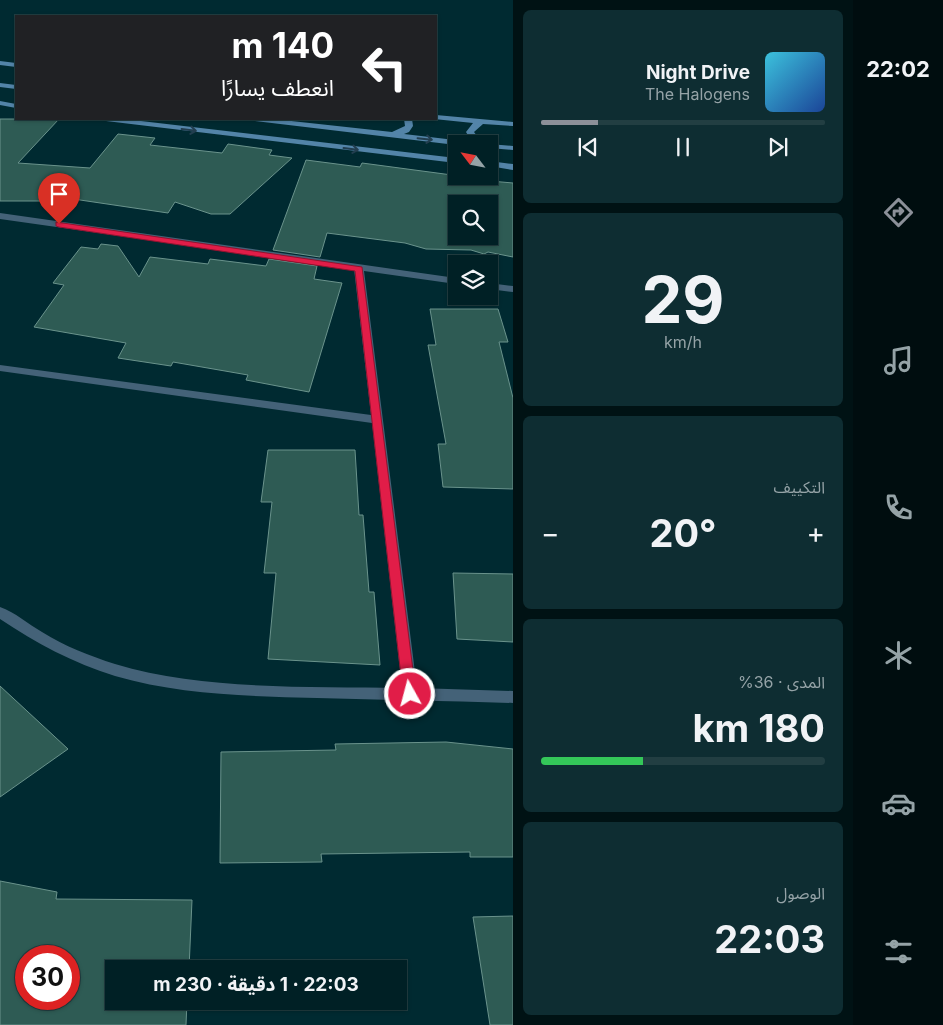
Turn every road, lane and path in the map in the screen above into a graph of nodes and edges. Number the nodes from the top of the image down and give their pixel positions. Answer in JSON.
{"nodes":[{"id":1,"x":0,"y":63,"type":"edge"},
{"id":2,"x":15,"y":65,"type":"edge"},
{"id":3,"x":0,"y":85,"type":"edge"},
{"id":4,"x":15,"y":87,"type":"edge"},
{"id":5,"x":0,"y":104,"type":"edge"},
{"id":6,"x":15,"y":106,"type":"edge"},
{"id":7,"x":437,"y":117,"type":"edge"},
{"id":8,"x":114,"y":120,"type":"edge"},
{"id":9,"x":264,"y":120,"type":"edge"},
{"id":10,"x":408,"y":120,"type":"edge"},
{"id":11,"x":482,"y":121,"type":"junction"},
{"id":12,"x":513,"y":124,"type":"edge"},
{"id":13,"x":391,"y":135,"type":"junction"},
{"id":14,"x":471,"y":135,"type":"edge"},
{"id":15,"x":448,"y":141,"type":"edge"},
{"id":16,"x":498,"y":147,"type":"edge"},
{"id":17,"x":513,"y":148,"type":"edge"},
{"id":18,"x":448,"y":160,"type":"edge"},
{"id":19,"x":498,"y":165,"type":"edge"},
{"id":20,"x":513,"y":167,"type":"edge"},
{"id":21,"x":0,"y":216,"type":"edge"},
{"id":22,"x":359,"y":269,"type":"junction"},
{"id":23,"x":448,"y":280,"type":"edge"},
{"id":24,"x":498,"y":287,"type":"edge"},
{"id":25,"x":513,"y":289,"type":"edge"},
{"id":26,"x":0,"y":368,"type":"edge"},
{"id":27,"x":378,"y":420,"type":"junction"},
{"id":28,"x":0,"y":612,"type":"edge"},
{"id":29,"x":410,"y":694,"type":"junction"},
{"id":30,"x":513,"y":697,"type":"edge"}],
"edges":[{"from":1,"to":2,"type":"main road"},
{"from":3,"to":4,"type":"main road"},
{"from":5,"to":6,"type":"main road"},
{"from":7,"to":11,"type":"main road"},
{"from":8,"to":18,"type":"main road","one_way":true},
{"from":9,"to":13,"type":"main road"},
{"from":10,"to":13,"type":"main road"},
{"from":11,"to":12,"type":"main road"},
{"from":11,"to":14,"type":"main road"},
{"from":13,"to":15,"type":"main road","one_way":true},
{"from":16,"to":17,"type":"main road"},
{"from":19,"to":20,"type":"main road"},
{"from":21,"to":22,"type":"street"},
{"from":22,"to":23,"type":"street"},
{"from":22,"to":27,"type":"street"},
{"from":24,"to":25,"type":"street"},
{"from":26,"to":27,"type":"street"},
{"from":27,"to":29,"type":"street"},
{"from":28,"to":29,"type":"street"},
{"from":29,"to":30,"type":"street"}]}
